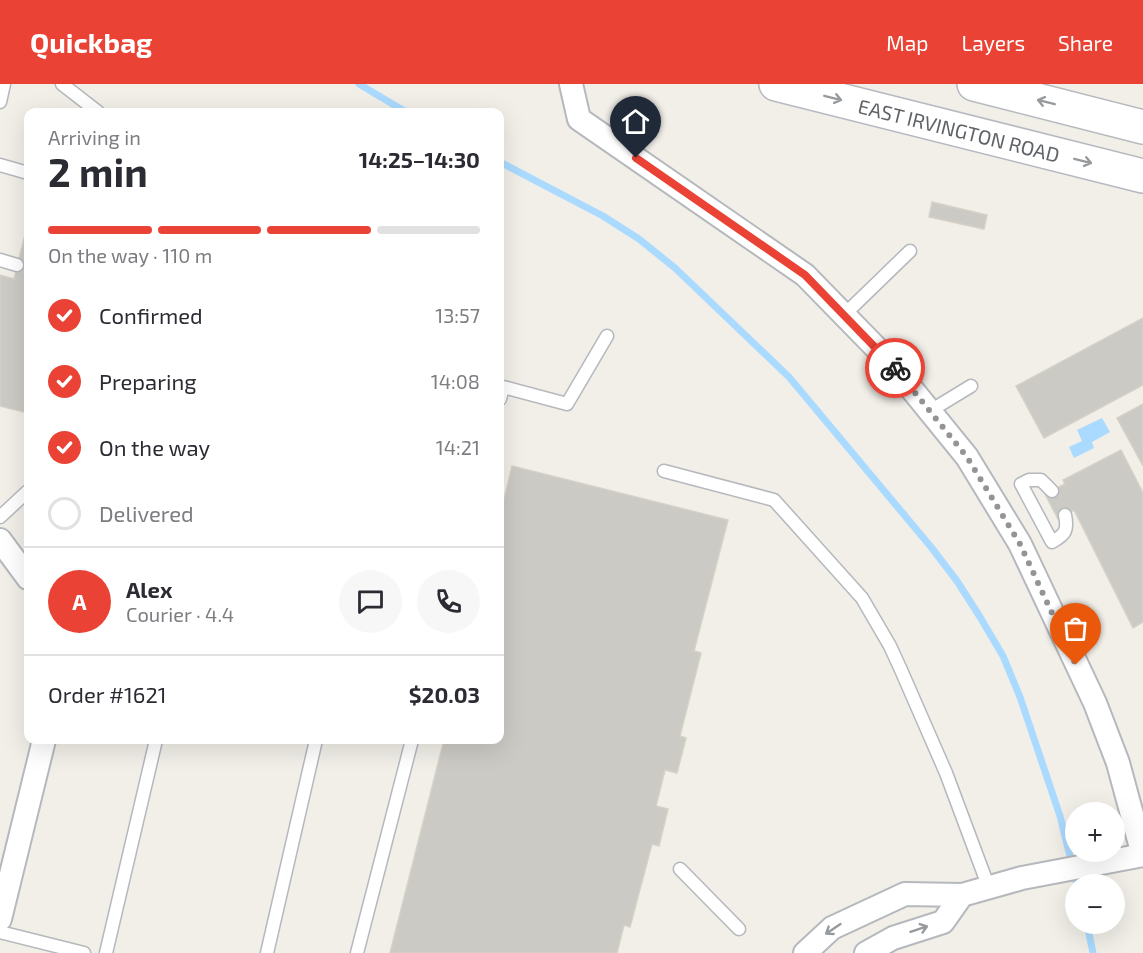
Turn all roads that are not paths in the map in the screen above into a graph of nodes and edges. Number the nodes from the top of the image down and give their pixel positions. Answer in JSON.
{"nodes":[{"id":1,"x":4,"y":84,"type":"edge"},
{"id":2,"x":62,"y":84,"type":"edge"},
{"id":3,"x":571,"y":84,"type":"edge"},
{"id":4,"x":776,"y":84,"type":"edge"},
{"id":5,"x":974,"y":84,"type":"edge"},
{"id":6,"x":0,"y":102,"type":"edge"},
{"id":7,"x":93,"y":108,"type":"edge"},
{"id":8,"x":1143,"y":127,"type":"edge"},
{"id":9,"x":0,"y":165,"type":"edge"},
{"id":10,"x":24,"y":171,"type":"edge"},
{"id":11,"x":1143,"y":176,"type":"edge"},
{"id":12,"x":910,"y":251,"type":"dead end"},
{"id":13,"x":0,"y":260,"type":"edge"},
{"id":14,"x":17,"y":265,"type":"dead end"},
{"id":15,"x":844,"y":315,"type":"junction"},
{"id":16,"x":607,"y":336,"type":"dead end"},
{"id":17,"x":970,"y":386,"type":"dead end"},
{"id":18,"x":504,"y":388,"type":"edge"},
{"id":19,"x":930,"y":411,"type":"junction"},
{"id":20,"x":664,"y":471,"type":"dead end"},
{"id":21,"x":1052,"y":491,"type":"dead end"},
{"id":22,"x":24,"y":495,"type":"edge"},
{"id":23,"x":1065,"y":515,"type":"dead end"},
{"id":24,"x":0,"y":518,"type":"edge"},
{"id":25,"x":0,"y":540,"type":"edge"},
{"id":26,"x":24,"y":573,"type":"edge"},
{"id":27,"x":43,"y":744,"type":"edge"},
{"id":28,"x":155,"y":744,"type":"edge"},
{"id":29,"x":315,"y":744,"type":"edge"},
{"id":30,"x":411,"y":744,"type":"edge"},
{"id":31,"x":1136,"y":798,"type":"edge"},
{"id":32,"x":1143,"y":855,"type":"edge"},
{"id":33,"x":680,"y":869,"type":"dead end"},
{"id":34,"x":989,"y":888,"type":"junction"},
{"id":35,"x":962,"y":895,"type":"junction"},
{"id":36,"x":0,"y":919,"type":"edge"},
{"id":37,"x":739,"y":929,"type":"dead end"},
{"id":38,"x":0,"y":932,"type":"edge"},
{"id":39,"x":84,"y":953,"type":"edge"},
{"id":40,"x":106,"y":953,"type":"edge"},
{"id":41,"x":267,"y":953,"type":"edge"},
{"id":42,"x":357,"y":953,"type":"edge"},
{"id":43,"x":805,"y":953,"type":"edge"},
{"id":44,"x":866,"y":953,"type":"edge"}],
"edges":[{"from":1,"to":6,"type":"lane"},
{"from":2,"to":7,"type":"lane"},
{"from":3,"to":15,"type":"street"},
{"from":4,"to":11,"type":"main road","name":"EAST IRVINGTON ROAD","one_way":true},
{"from":8,"to":5,"type":"main road","one_way":true},
{"from":9,"to":10,"type":"lane"},
{"from":12,"to":15,"type":"lane"},
{"from":13,"to":14,"type":"lane"},
{"from":15,"to":19,"type":"street"},
{"from":16,"to":18,"type":"lane"},
{"from":17,"to":19,"type":"lane"},
{"from":19,"to":31,"type":"street"},
{"from":20,"to":34,"type":"lane"},
{"from":21,"to":23,"type":"lane"},
{"from":22,"to":24,"type":"lane"},
{"from":25,"to":26,"type":"street"},
{"from":27,"to":36,"type":"street"},
{"from":28,"to":40,"type":"lane"},
{"from":29,"to":41,"type":"lane"},
{"from":30,"to":42,"type":"lane"},
{"from":31,"to":32,"type":"street"},
{"from":32,"to":34,"type":"street"},
{"from":33,"to":37,"type":"lane"},
{"from":34,"to":35,"type":"street"},
{"from":35,"to":43,"type":"street","one_way":true},
{"from":44,"to":35,"type":"street","one_way":true},
{"from":38,"to":39,"type":"lane"}]}
